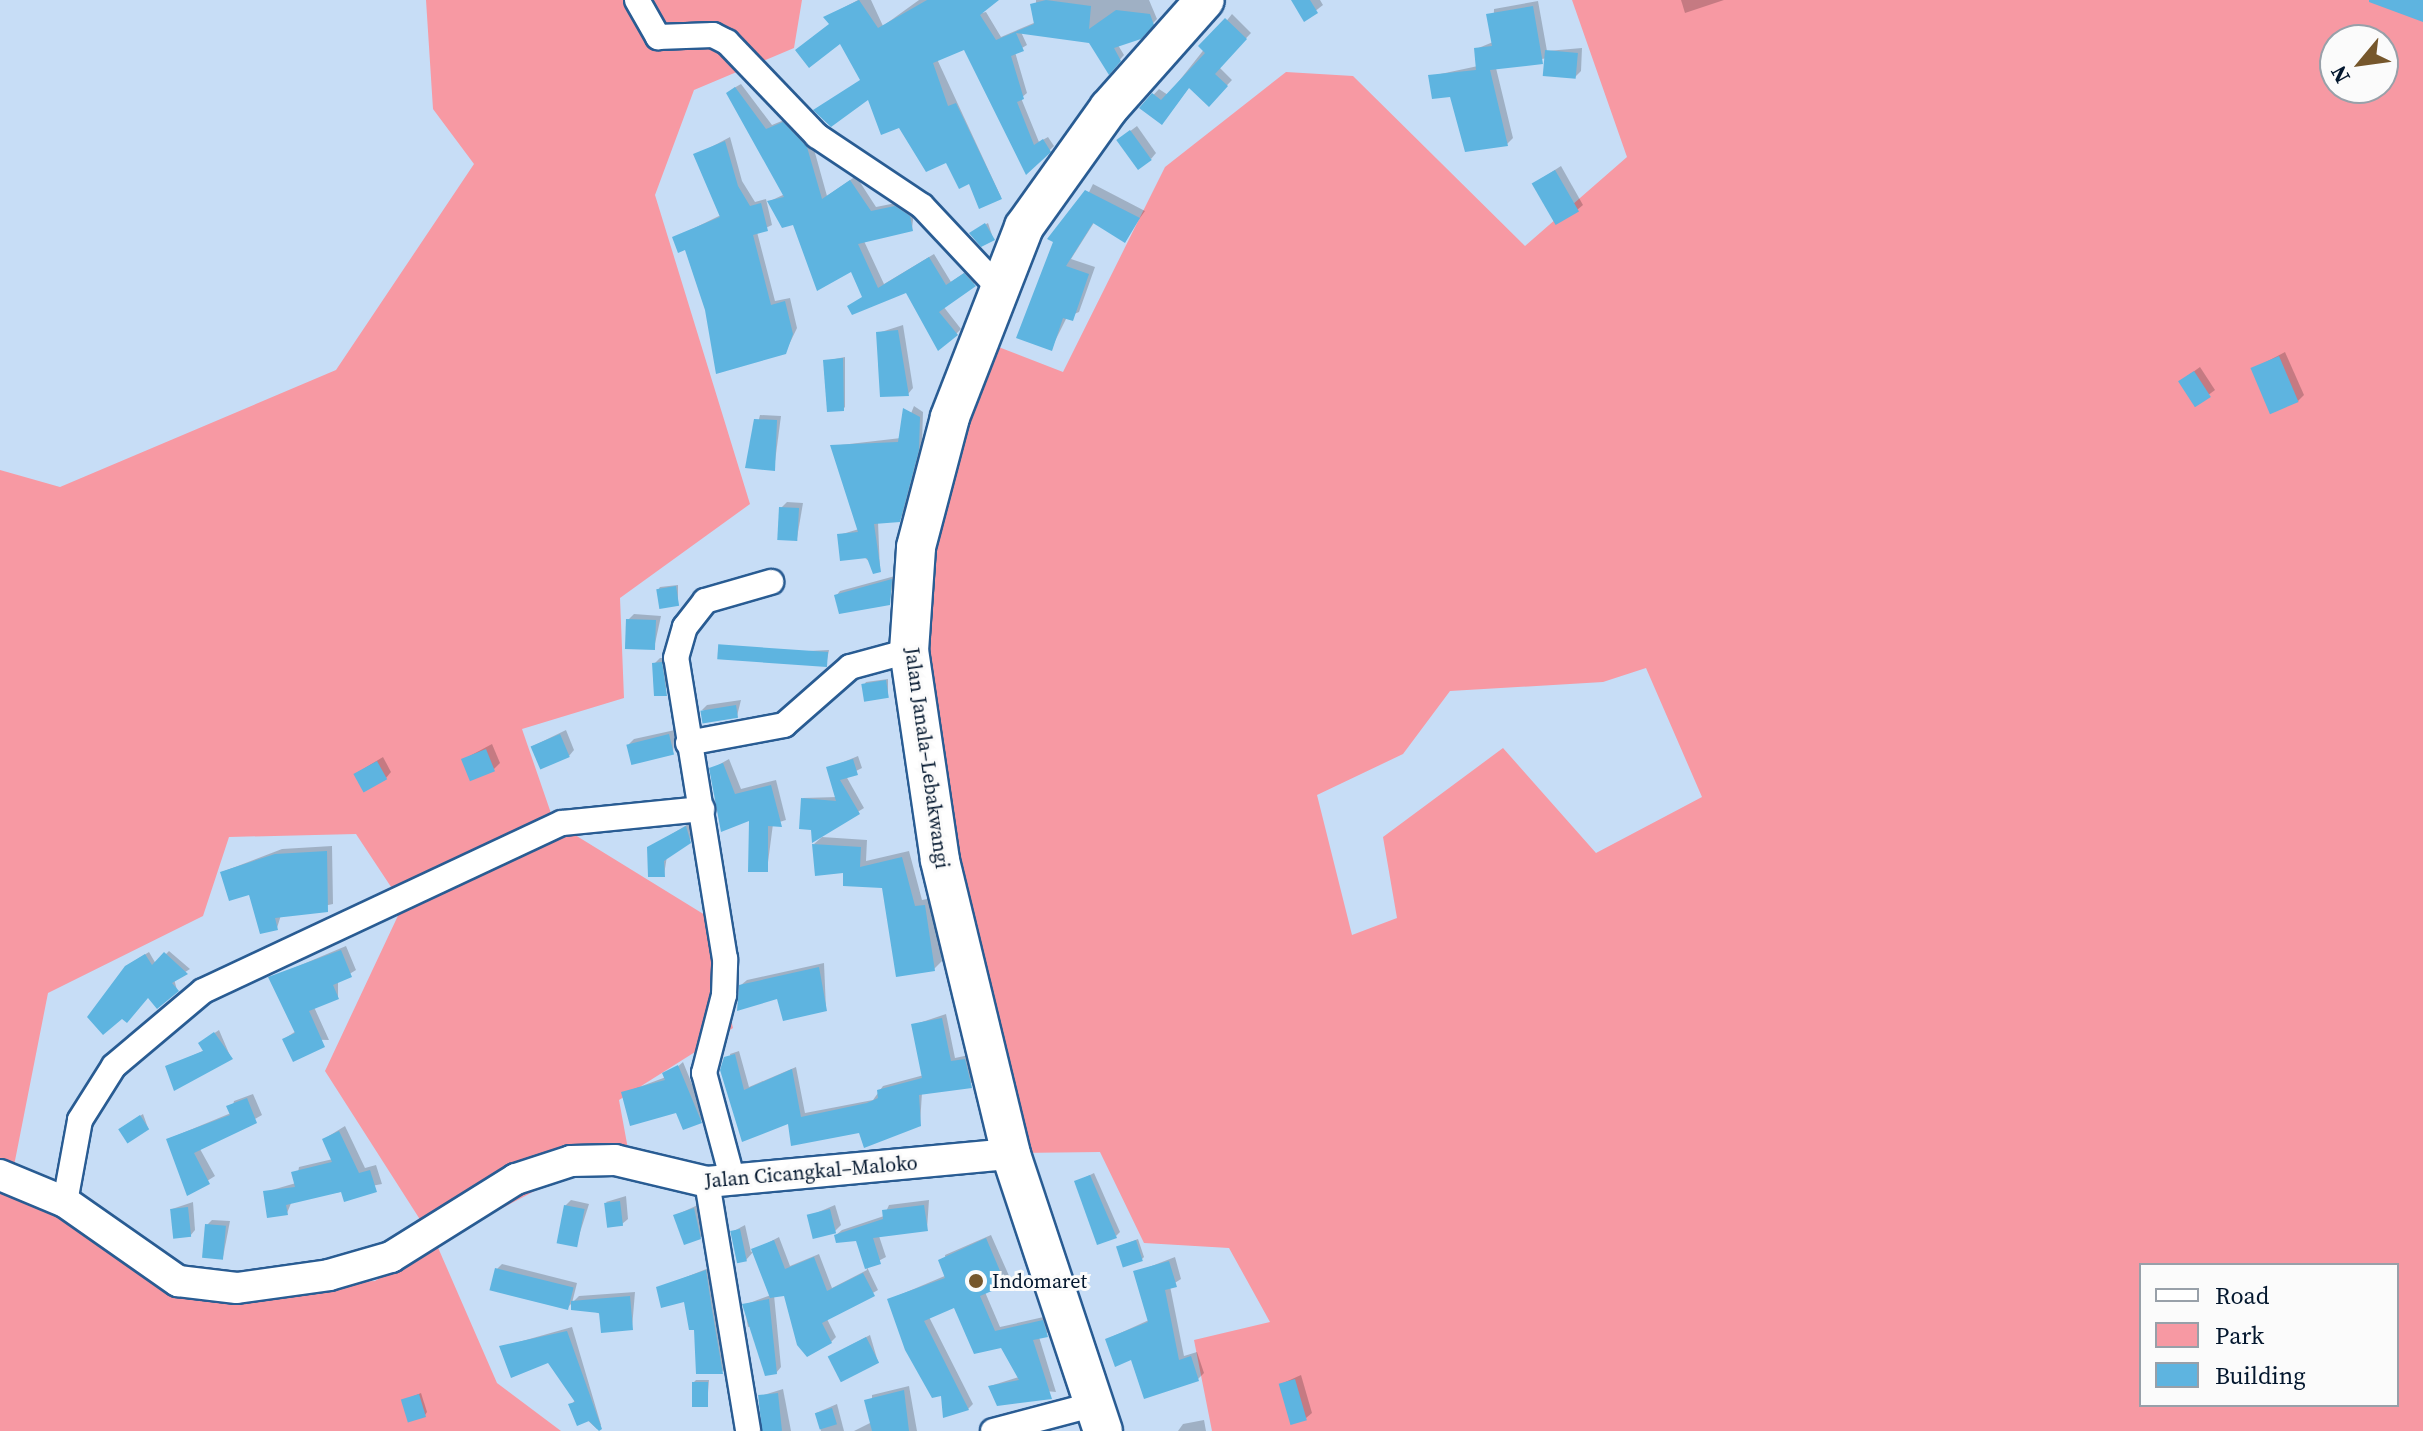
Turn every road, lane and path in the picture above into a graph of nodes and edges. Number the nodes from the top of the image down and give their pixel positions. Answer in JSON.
{"nodes":[{"id":1,"x":637,"y":0,"type":"edge"},
{"id":2,"x":1205,"y":0,"type":"edge"},
{"id":3,"x":997,"y":286,"type":"junction"},
{"id":4,"x":771,"y":582,"type":"dead end"},
{"id":5,"x":909,"y":651,"type":"junction"},
{"id":6,"x":688,"y":743,"type":"junction"},
{"id":7,"x":702,"y":809,"type":"junction"},
{"id":8,"x":1011,"y":1154,"type":"junction"},
{"id":9,"x":0,"y":1175,"type":"edge"},
{"id":10,"x":720,"y":1181,"type":"junction"},
{"id":11,"x":65,"y":1202,"type":"junction"},
{"id":12,"x":1099,"y":1418,"type":"edge"},
{"id":13,"x":748,"y":1431,"type":"edge"},
{"id":14,"x":993,"y":1431,"type":"edge"}],
"edges":[{"from":1,"to":3,"type":"street"},
{"from":2,"to":3,"type":"main road","name":"Jalan Janala–Lebakwangi"},
{"from":3,"to":5,"type":"main road","name":"Jalan Janala–Lebakwangi"},
{"from":4,"to":6,"type":"street"},
{"from":5,"to":6,"type":"street"},
{"from":5,"to":8,"type":"main road","name":"Jalan Janala–Lebakwangi"},
{"from":6,"to":7,"type":"street"},
{"from":7,"to":10,"type":"street"},
{"from":7,"to":11,"type":"street"},
{"from":8,"to":10,"type":"street","name":"Jalan Cicangkal–Maloko"},
{"from":8,"to":12,"type":"main road","name":"Jalan Janala–Lebakwangi"},
{"from":9,"to":11,"type":"street","name":"Jalan Cicangkal–Maloko"},
{"from":10,"to":11,"type":"street","name":"Jalan Cicangkal–Maloko"},
{"from":10,"to":13,"type":"street"},
{"from":12,"to":14,"type":"street"}]}
